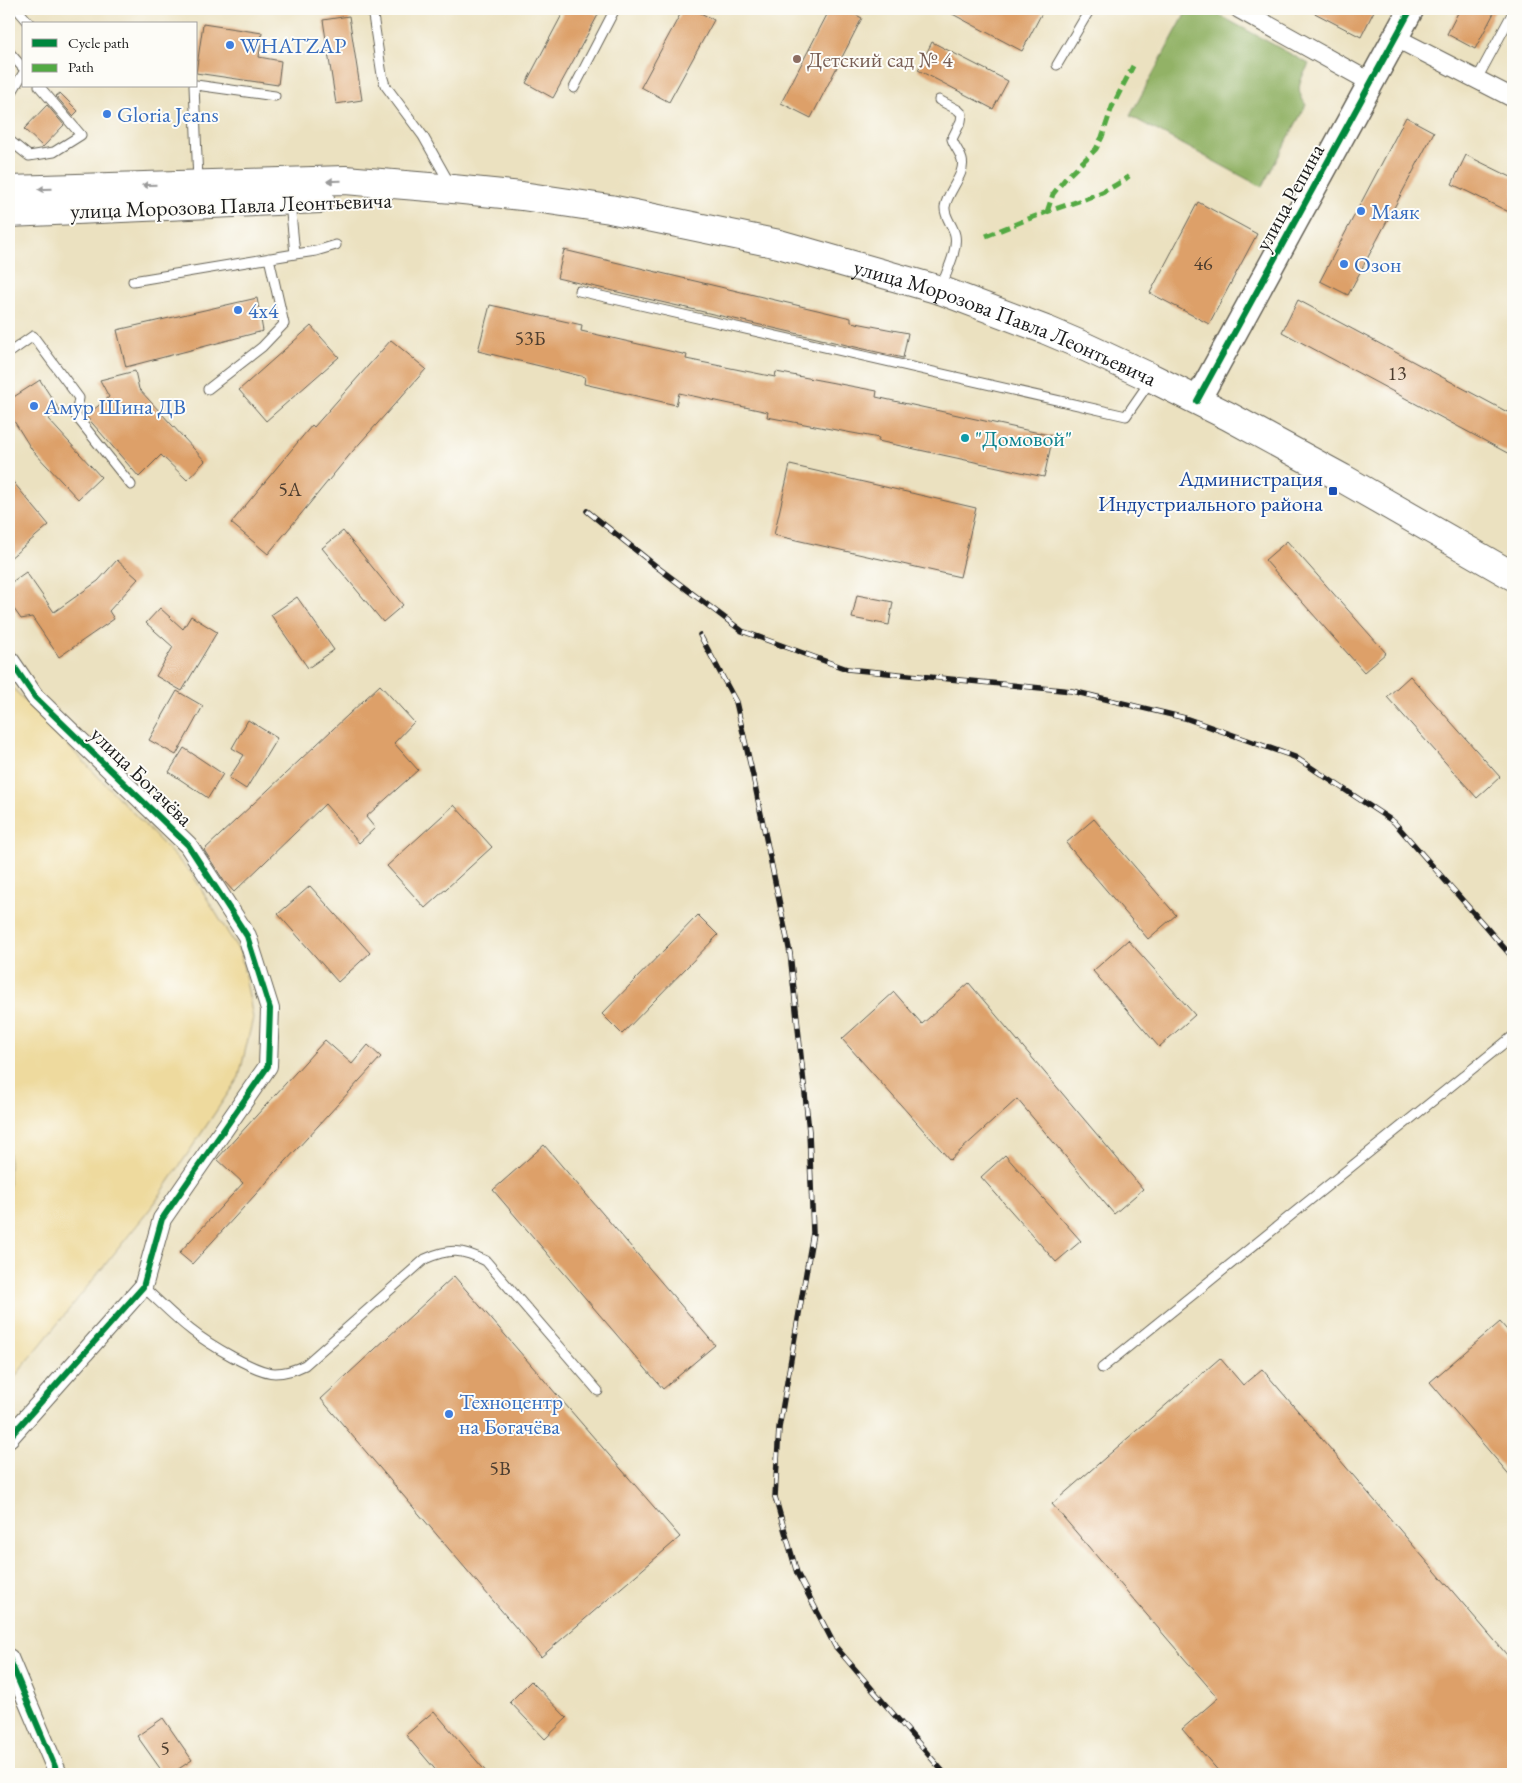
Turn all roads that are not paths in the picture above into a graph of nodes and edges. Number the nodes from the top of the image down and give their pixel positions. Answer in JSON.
{"nodes":[{"id":1,"x":17,"y":9,"type":"edge"},
{"id":2,"x":372,"y":9,"type":"edge"},
{"id":3,"x":615,"y":9,"type":"edge"},
{"id":4,"x":1090,"y":9,"type":"edge"},
{"id":5,"x":1239,"y":9,"type":"edge"},
{"id":6,"x":1411,"y":9,"type":"edge"},
{"id":7,"x":1513,"y":13,"type":"edge"},
{"id":8,"x":28,"y":22,"type":"edge"},
{"id":9,"x":1396,"y":38,"type":"junction"},
{"id":10,"x":9,"y":52,"type":"edge"},
{"id":11,"x":1057,"y":65,"type":"dead end"},
{"id":12,"x":22,"y":68,"type":"edge"},
{"id":13,"x":22,"y":74,"type":"edge"},
{"id":14,"x":1477,"y":80,"type":"junction"},
{"id":15,"x":1372,"y":83,"type":"junction"},
{"id":16,"x":198,"y":85,"type":"edge"},
{"id":17,"x":41,"y":88,"type":"edge"},
{"id":18,"x":195,"y":88,"type":"edge"},
{"id":19,"x":574,"y":88,"type":"dead end"},
{"id":20,"x":274,"y":96,"type":"dead end"},
{"id":21,"x":9,"y":97,"type":"edge"},
{"id":22,"x":1513,"y":98,"type":"edge"},
{"id":23,"x":939,"y":100,"type":"dead end"},
{"id":24,"x":9,"y":140,"type":"edge"},
{"id":25,"x":198,"y":184,"type":"junction"},
{"id":26,"x":453,"y":188,"type":"junction"},
{"id":27,"x":9,"y":190,"type":"edge"},
{"id":28,"x":289,"y":201,"type":"junction"},
{"id":29,"x":9,"y":213,"type":"edge"},
{"id":30,"x":336,"y":245,"type":"dead end"},
{"id":31,"x":295,"y":254,"type":"junction"},
{"id":32,"x":269,"y":258,"type":"junction"},
{"id":33,"x":133,"y":281,"type":"dead end"},
{"id":34,"x":940,"y":290,"type":"junction"},
{"id":35,"x":579,"y":292,"type":"dead end"},
{"id":36,"x":9,"y":353,"type":"edge"},
{"id":37,"x":1152,"y":378,"type":"junction"},
{"id":38,"x":208,"y":389,"type":"dead end"},
{"id":39,"x":1197,"y":401,"type":"junction"},
{"id":40,"x":131,"y":484,"type":"dead end"},
{"id":41,"x":1513,"y":576,"type":"edge"},
{"id":42,"x":9,"y":659,"type":"edge"},
{"id":43,"x":1513,"y":1036,"type":"edge"},
{"id":44,"x":143,"y":1287,"type":"junction"},
{"id":45,"x":1102,"y":1368,"type":"dead end"},
{"id":46,"x":598,"y":1391,"type":"dead end"},
{"id":47,"x":9,"y":1438,"type":"edge"},
{"id":48,"x":9,"y":1658,"type":"edge"},
{"id":49,"x":58,"y":1774,"type":"edge"}],
"edges":[{"from":1,"to":8,"type":"lane"},
{"from":2,"to":26,"type":"lane"},
{"from":3,"to":19,"type":"lane"},
{"from":4,"to":11,"type":"lane"},
{"from":5,"to":15,"type":"street"},
{"from":6,"to":9,"type":"street","name":"улица Репина"},
{"from":7,"to":14,"type":"lane"},
{"from":9,"to":14,"type":"street"},
{"from":9,"to":15,"type":"street","name":"улица Репина"},
{"from":10,"to":12,"type":"lane"},
{"from":13,"to":21,"type":"lane"},
{"from":14,"to":22,"type":"street"},
{"from":15,"to":39,"type":"street","name":"улица Репина"},
{"from":16,"to":20,"type":"lane"},
{"from":17,"to":24,"type":"lane"},
{"from":18,"to":25,"type":"lane"},
{"from":23,"to":34,"type":"lane"},
{"from":26,"to":25,"type":"main road","name":"улица Морозова Павла Леонтьевича","one_way":true},
{"from":25,"to":27,"type":"main road","name":"улица Морозова Павла Леонтьевича","one_way":true},
{"from":26,"to":28,"type":"main road","name":"улица Морозова Павла Леонтьевича"},
{"from":26,"to":34,"type":"main road","name":"улица Морозова Павла Леонтьевича"},
{"from":28,"to":29,"type":"main road","name":"улица Морозова Павла Леонтьевича"},
{"from":28,"to":31,"type":"lane"},
{"from":30,"to":31,"type":"lane"},
{"from":31,"to":32,"type":"lane"},
{"from":32,"to":33,"type":"lane"},
{"from":32,"to":38,"type":"lane"},
{"from":34,"to":37,"type":"main road","name":"улица Морозова Павла Леонтьевича"},
{"from":35,"to":37,"type":"lane"},
{"from":36,"to":40,"type":"lane"},
{"from":37,"to":39,"type":"main road","name":"улица Морозова Павла Леонтьевича"},
{"from":39,"to":41,"type":"main road","name":"улица Морозова Павла Леонтьевича"},
{"from":42,"to":44,"type":"street","name":"улица Богачёва"},
{"from":43,"to":45,"type":"lane"},
{"from":44,"to":46,"type":"lane"},
{"from":44,"to":47,"type":"street"},
{"from":48,"to":49,"type":"street"}]}
